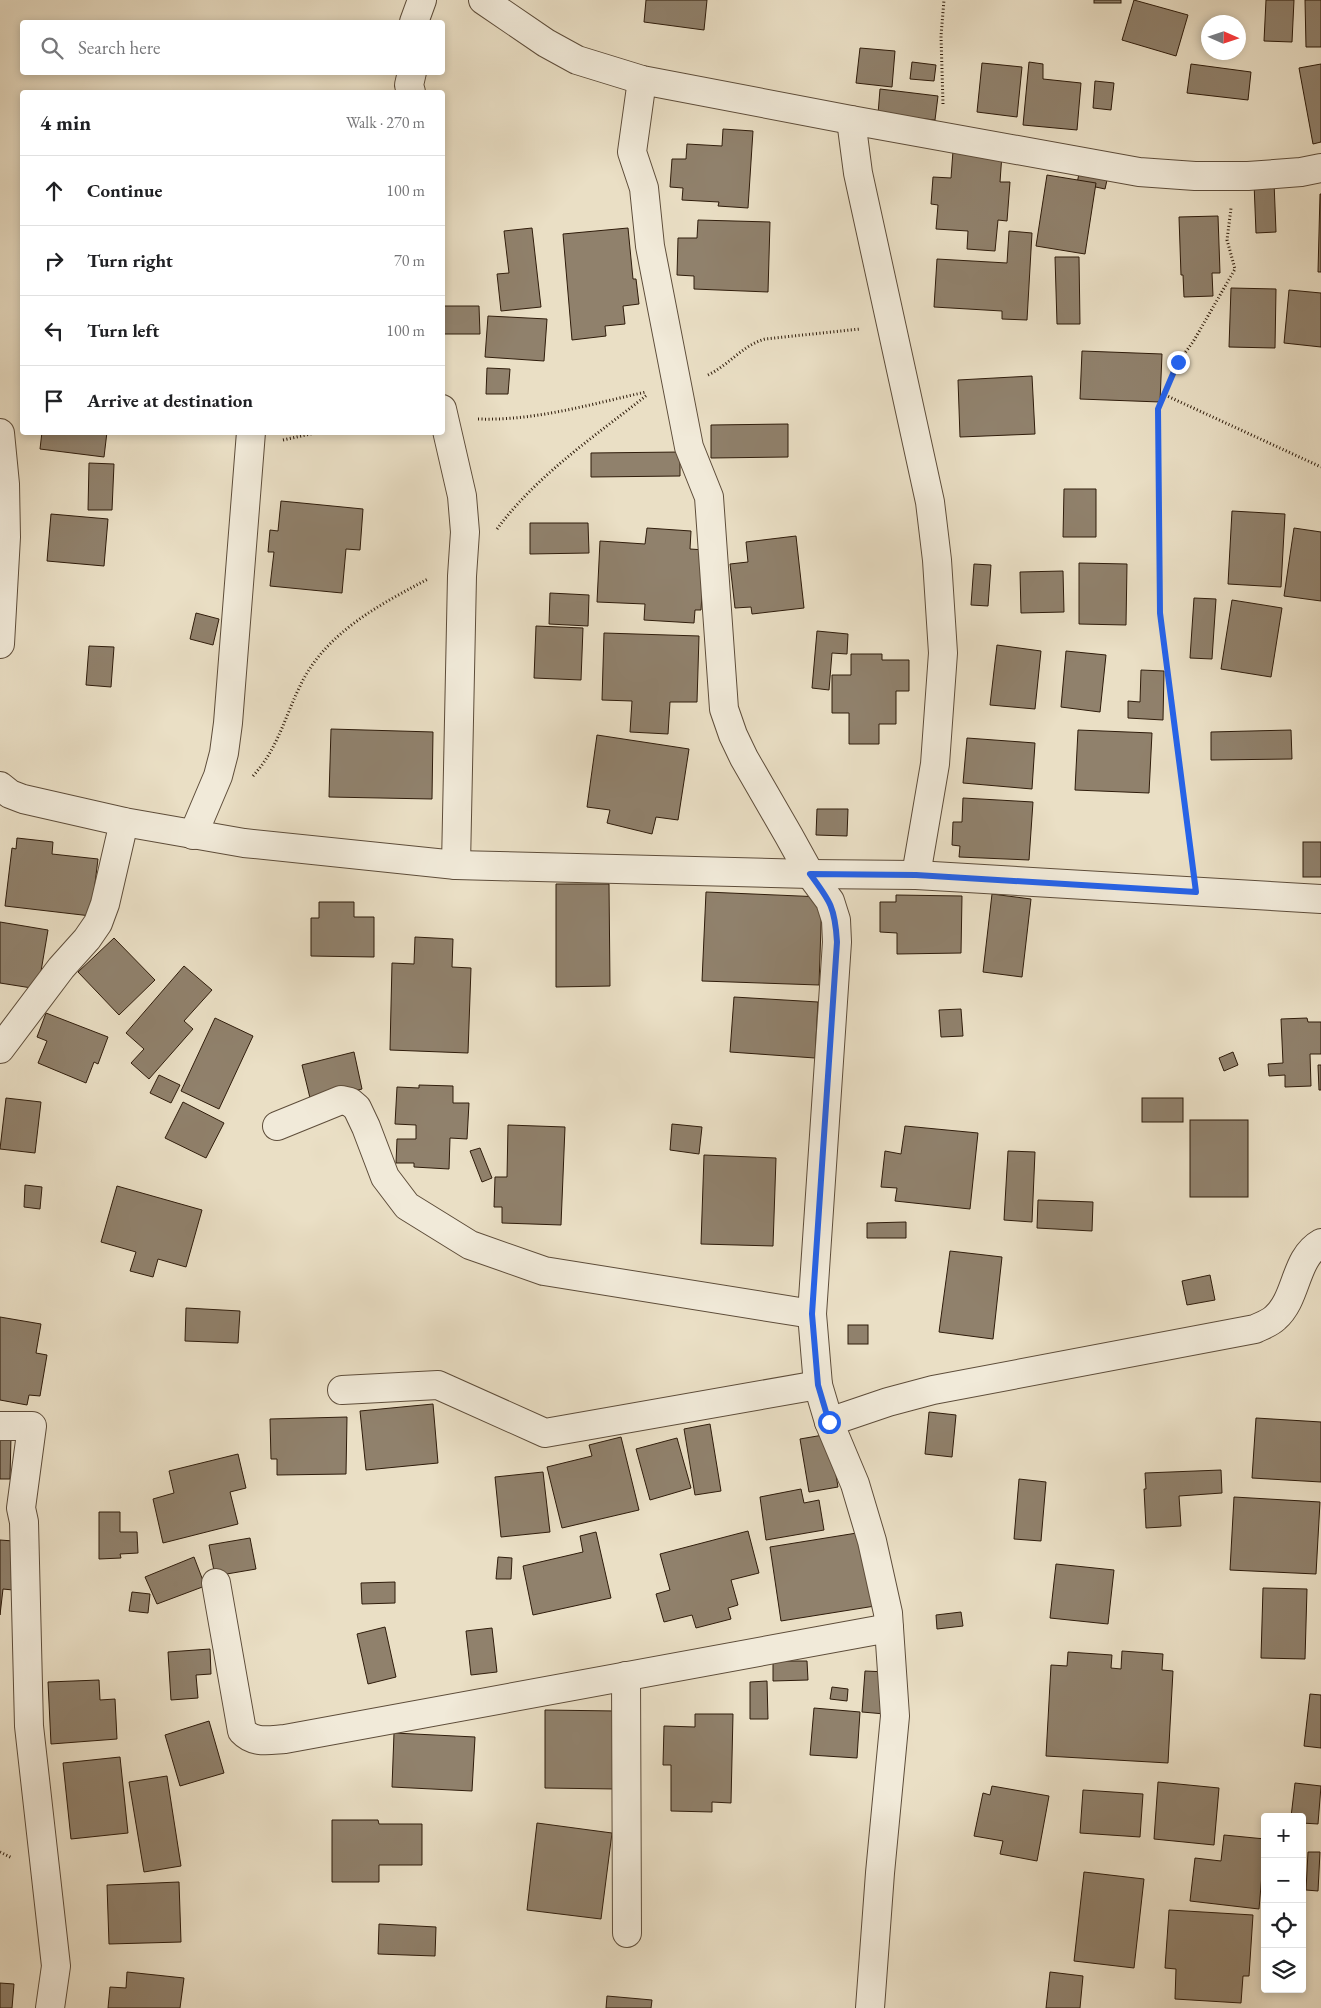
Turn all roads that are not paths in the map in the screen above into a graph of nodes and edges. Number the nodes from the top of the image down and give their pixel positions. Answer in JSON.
{"nodes":[{"id":1,"x":422,"y":0,"type":"edge"},
{"id":2,"x":483,"y":0,"type":"edge"},
{"id":3,"x":415,"y":20,"type":"edge"},
{"id":4,"x":411,"y":75,"type":"edge"},
{"id":5,"x":642,"y":80,"type":"junction"},
{"id":6,"x":410,"y":90,"type":"edge"},
{"id":7,"x":851,"y":120,"type":"junction"},
{"id":8,"x":1321,"y":168,"type":"edge"},
{"id":9,"x":445,"y":422,"type":"edge"},
{"id":10,"x":0,"y":433,"type":"edge"},
{"id":11,"x":251,"y":435,"type":"edge"},
{"id":12,"x":0,"y":644,"type":"edge"},
{"id":13,"x":0,"y":786,"type":"edge"},
{"id":14,"x":124,"y":822,"type":"junction"},
{"id":15,"x":193,"y":835,"type":"junction"},
{"id":16,"x":456,"y":866,"type":"junction"},
{"id":17,"x":810,"y":874,"type":"junction"},
{"id":18,"x":916,"y":875,"type":"junction"},
{"id":19,"x":1321,"y":899,"type":"edge"},
{"id":20,"x":0,"y":1049,"type":"edge"},
{"id":21,"x":277,"y":1126,"type":"dead end"},
{"id":22,"x":1321,"y":1243,"type":"edge"},
{"id":23,"x":812,"y":1314,"type":"junction"},
{"id":24,"x":818,"y":1385,"type":"junction"},
{"id":25,"x":342,"y":1390,"type":"dead end"},
{"id":26,"x":829,"y":1422,"type":"junction"},
{"id":27,"x":0,"y":1426,"type":"edge"},
{"id":28,"x":216,"y":1582,"type":"dead end"},
{"id":29,"x":889,"y":1628,"type":"junction"},
{"id":30,"x":626,"y":1676,"type":"junction"},
{"id":31,"x":627,"y":1933,"type":"dead end"},
{"id":32,"x":50,"y":2008,"type":"edge"},
{"id":33,"x":870,"y":2008,"type":"edge"}],
"edges":[{"from":1,"to":3,"type":"street"},
{"from":2,"to":5,"type":"street"},
{"from":4,"to":6,"type":"street"},
{"from":5,"to":7,"type":"street"},
{"from":5,"to":17,"type":"street"},
{"from":7,"to":8,"type":"street"},
{"from":7,"to":18,"type":"street"},
{"from":9,"to":16,"type":"street"},
{"from":10,"to":12,"type":"street"},
{"from":11,"to":15,"type":"street"},
{"from":13,"to":14,"type":"street"},
{"from":14,"to":15,"type":"street"},
{"from":14,"to":20,"type":"street"},
{"from":15,"to":16,"type":"street"},
{"from":16,"to":17,"type":"street"},
{"from":17,"to":18,"type":"street"},
{"from":17,"to":23,"type":"street"},
{"from":18,"to":19,"type":"street"},
{"from":21,"to":23,"type":"street"},
{"from":22,"to":26,"type":"street"},
{"from":23,"to":24,"type":"street"},
{"from":24,"to":25,"type":"street"},
{"from":24,"to":26,"type":"street"},
{"from":26,"to":29,"type":"street"},
{"from":27,"to":32,"type":"street"},
{"from":28,"to":30,"type":"street"},
{"from":29,"to":30,"type":"street"},
{"from":29,"to":33,"type":"street"},
{"from":30,"to":31,"type":"street"}]}
